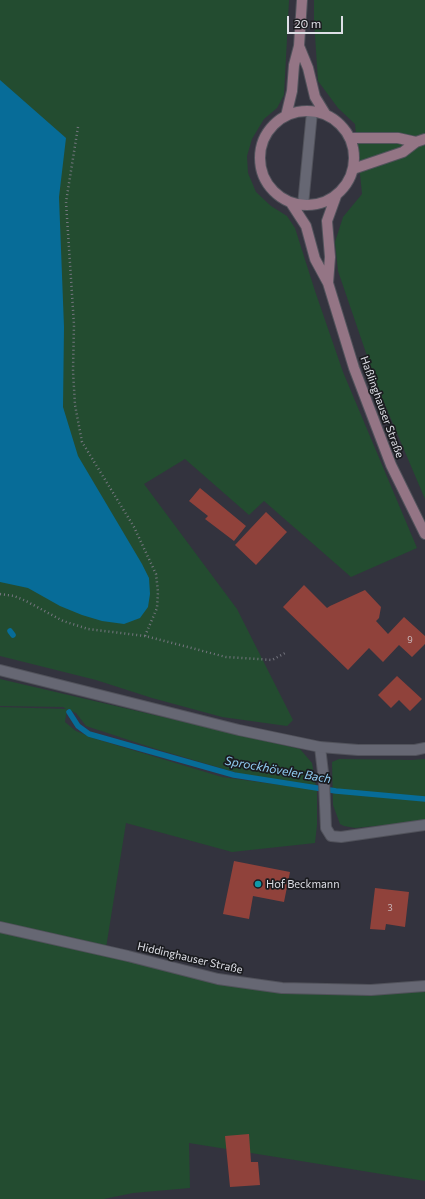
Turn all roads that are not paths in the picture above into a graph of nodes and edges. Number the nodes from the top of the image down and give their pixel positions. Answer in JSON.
{"nodes":[{"id":1,"x":302,"y":0,"type":"edge"},
{"id":2,"x":299,"y":46,"type":"junction"},
{"id":3,"x":312,"y":112,"type":"junction"},
{"id":4,"x":326,"y":115,"type":"junction"},
{"id":5,"x":286,"y":116,"type":"junction"},
{"id":6,"x":350,"y":138,"type":"junction"},
{"id":7,"x":420,"y":140,"type":"edge"},
{"id":8,"x":353,"y":169,"type":"junction"},
{"id":9,"x":336,"y":196,"type":"junction"},
{"id":10,"x":291,"y":203,"type":"junction"},
{"id":11,"x":303,"y":205,"type":"junction"},
{"id":12,"x":328,"y":283,"type":"junction"},
{"id":13,"x":425,"y":534,"type":"edge"},
{"id":14,"x":0,"y":670,"type":"edge"},
{"id":15,"x":320,"y":747,"type":"junction"},
{"id":16,"x":425,"y":748,"type":"edge"},
{"id":17,"x":425,"y":825,"type":"edge"},
{"id":18,"x":0,"y":927,"type":"edge"},
{"id":19,"x":425,"y":986,"type":"edge"}],
"edges":[{"from":1,"to":2,"type":"main road"},
{"from":2,"to":4,"type":"main road"},
{"from":2,"to":5,"type":"main road"},
{"from":3,"to":4,"type":"main road"},
{"from":3,"to":5,"type":"main road"},
{"from":3,"to":11,"type":"street"},
{"from":4,"to":6,"type":"main road"},
{"from":5,"to":10,"type":"main road"},
{"from":6,"to":7,"type":"main road"},
{"from":6,"to":8,"type":"main road"},
{"from":7,"to":8,"type":"main road"},
{"from":8,"to":9,"type":"main road"},
{"from":9,"to":11,"type":"main road"},
{"from":9,"to":12,"type":"main road","name":"Haßlinghauser Straße"},
{"from":10,"to":11,"type":"main road"},
{"from":10,"to":12,"type":"main road","name":"Haßlinghauser Straße"},
{"from":12,"to":13,"type":"main road","name":"Haßlinghauser Straße"},
{"from":14,"to":15,"type":"street"},
{"from":15,"to":16,"type":"street"},
{"from":15,"to":17,"type":"street"},
{"from":18,"to":19,"type":"street","name":"Hiddinghauser Straße"}]}
